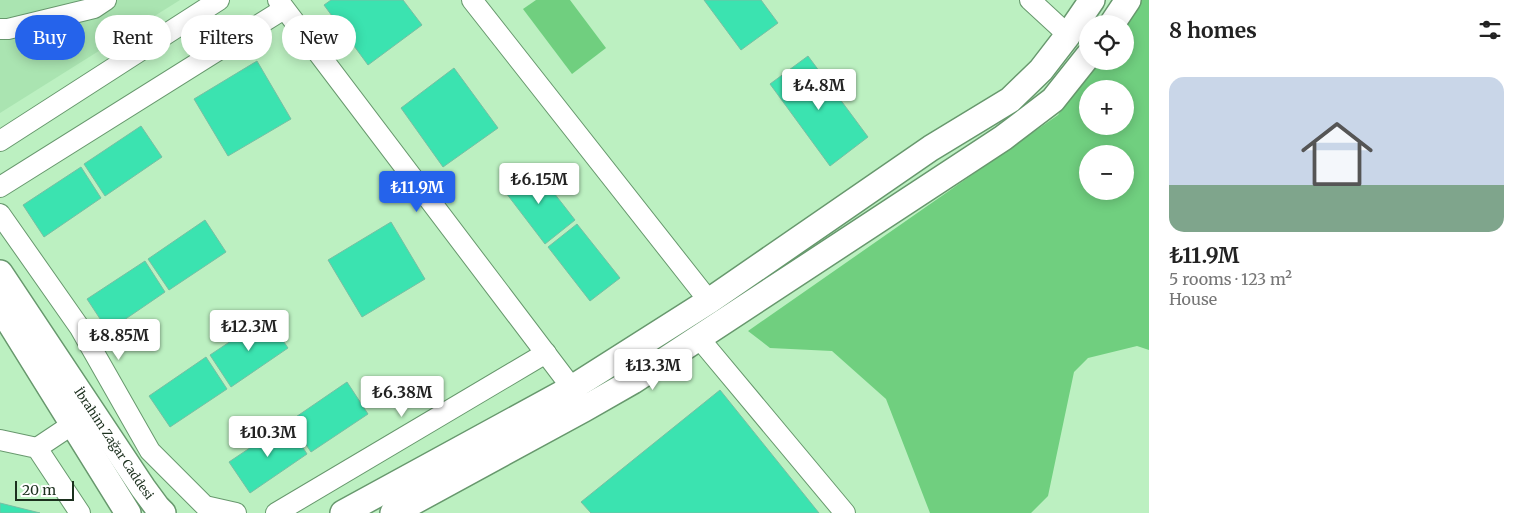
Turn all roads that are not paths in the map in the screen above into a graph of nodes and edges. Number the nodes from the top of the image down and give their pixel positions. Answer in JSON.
{"nodes":[{"id":1,"x":106,"y":0,"type":"edge"},
{"id":2,"x":219,"y":0,"type":"edge"},
{"id":3,"x":472,"y":0,"type":"edge"},
{"id":4,"x":1030,"y":0,"type":"edge"},
{"id":5,"x":1092,"y":0,"type":"edge"},
{"id":6,"x":1128,"y":0,"type":"edge"},
{"id":7,"x":281,"y":5,"type":"edge"},
{"id":8,"x":1118,"y":15,"type":"edge"},
{"id":9,"x":0,"y":29,"type":"edge"},
{"id":10,"x":1068,"y":35,"type":"junction"},
{"id":11,"x":1079,"y":67,"type":"edge"},
{"id":12,"x":0,"y":141,"type":"edge"},
{"id":13,"x":0,"y":187,"type":"edge"},
{"id":14,"x":0,"y":214,"type":"edge"},
{"id":15,"x":0,"y":273,"type":"edge"},
{"id":16,"x":709,"y":301,"type":"junction"},
{"id":17,"x":0,"y":307,"type":"edge"},
{"id":18,"x":698,"y":337,"type":"junction"},
{"id":19,"x":546,"y":354,"type":"junction"},
{"id":20,"x":578,"y":399,"type":"junction"},
{"id":21,"x":73,"y":424,"type":"junction"},
{"id":22,"x":0,"y":440,"type":"edge"},
{"id":23,"x":37,"y":448,"type":"junction"},
{"id":24,"x":80,"y":513,"type":"edge"},
{"id":25,"x":128,"y":513,"type":"edge"},
{"id":26,"x":164,"y":513,"type":"edge"},
{"id":27,"x":236,"y":513,"type":"edge"},
{"id":28,"x":276,"y":513,"type":"edge"},
{"id":29,"x":343,"y":513,"type":"edge"},
{"id":30,"x":393,"y":513,"type":"edge"},
{"id":31,"x":845,"y":513,"type":"edge"}],
"edges":[{"from":1,"to":9,"type":"street"},
{"from":2,"to":12,"type":"street"},
{"from":3,"to":16,"type":"street"},
{"from":4,"to":10,"type":"street"},
{"from":5,"to":10,"type":"main road"},
{"from":6,"to":8,"type":"main road"},
{"from":7,"to":13,"type":"street"},
{"from":7,"to":19,"type":"street"},
{"from":10,"to":16,"type":"main road"},
{"from":11,"to":18,"type":"main road"},
{"from":14,"to":27,"type":"street"},
{"from":15,"to":26,"type":"main road","name":"İbrahim Zağar Caddesi"},
{"from":16,"to":20,"type":"main road"},
{"from":17,"to":21,"type":"main road","name":"İbrahim Zağar Caddesi"},
{"from":18,"to":20,"type":"main road"},
{"from":18,"to":31,"type":"street"},
{"from":19,"to":20,"type":"street"},
{"from":19,"to":28,"type":"street"},
{"from":20,"to":29,"type":"main road"},
{"from":20,"to":30,"type":"main road"},
{"from":21,"to":23,"type":"street"},
{"from":21,"to":25,"type":"main road","name":"İbrahim Zağar Caddesi"},
{"from":22,"to":23,"type":"street"},
{"from":23,"to":24,"type":"street"}]}
